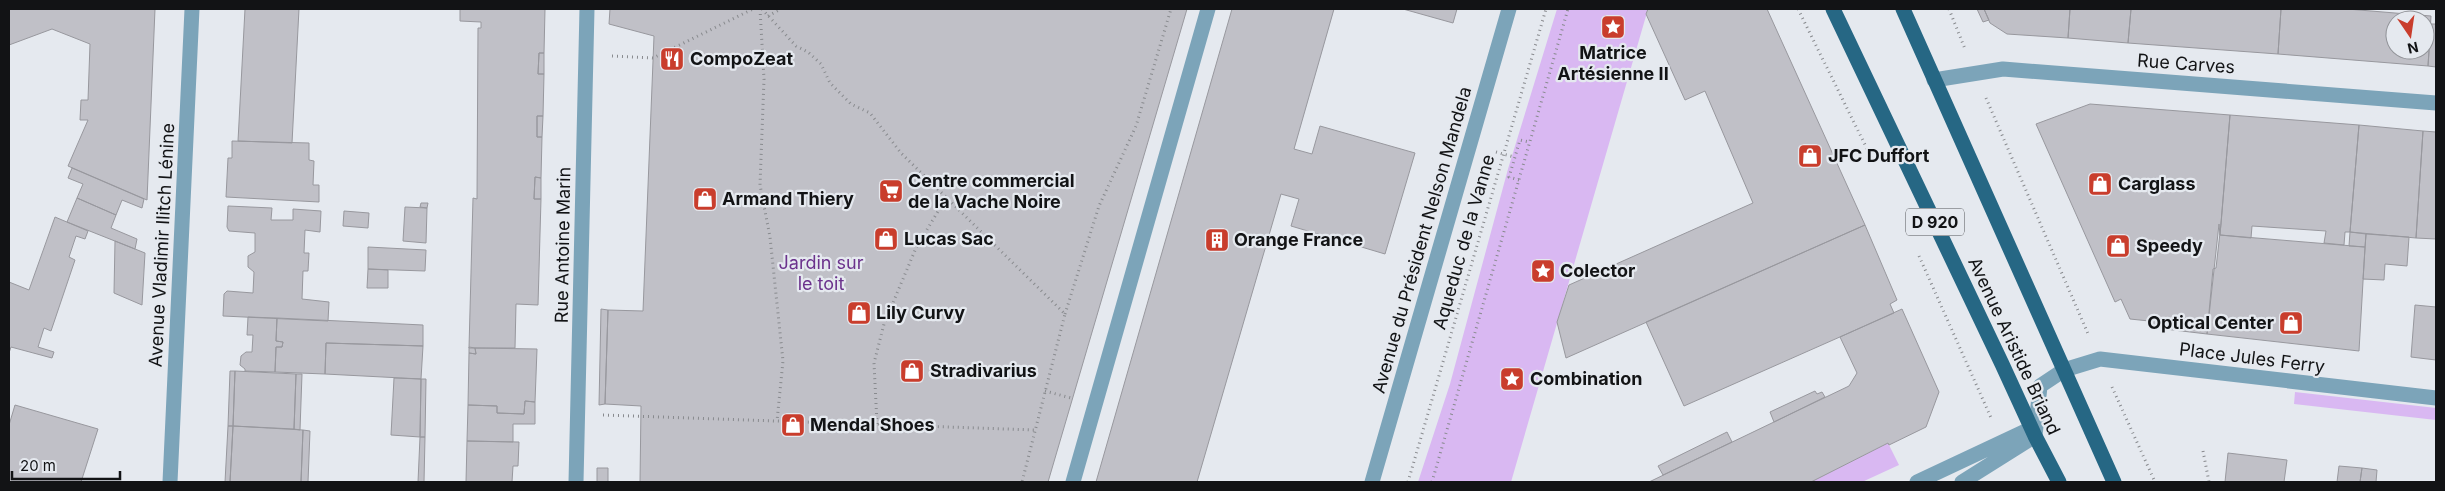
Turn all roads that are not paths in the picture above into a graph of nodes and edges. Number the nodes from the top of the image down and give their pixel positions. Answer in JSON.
{"nodes":[{"id":1,"x":192,"y":9,"type":"edge"},
{"id":2,"x":587,"y":9,"type":"edge"},
{"id":3,"x":1208,"y":9,"type":"edge"},
{"id":4,"x":1509,"y":9,"type":"edge"},
{"id":5,"x":1833,"y":9,"type":"edge"},
{"id":6,"x":1903,"y":9,"type":"edge"},
{"id":7,"x":1934,"y":80,"type":"junction"},
{"id":8,"x":2436,"y":103,"type":"edge"},
{"id":9,"x":2064,"y":370,"type":"junction"},
{"id":10,"x":2436,"y":398,"type":"edge"},
{"id":11,"x":2033,"y":432,"type":"junction"},
{"id":12,"x":170,"y":482,"type":"edge"},
{"id":13,"x":576,"y":482,"type":"edge"},
{"id":14,"x":1073,"y":482,"type":"edge"},
{"id":15,"x":1372,"y":482,"type":"edge"},
{"id":16,"x":1917,"y":482,"type":"edge"},
{"id":17,"x":1962,"y":482,"type":"edge"},
{"id":18,"x":2058,"y":482,"type":"edge"},
{"id":19,"x":2114,"y":482,"type":"edge"}],
"edges":[{"from":1,"to":12,"type":"street","name":"Avenue Vladimir Ilitch Lénine"},
{"from":2,"to":13,"type":"street","name":"Rue Antoine Marin"},
{"from":3,"to":14,"type":"street"},
{"from":4,"to":15,"type":"street","name":"Avenue du Président Nelson Mandela"},
{"from":5,"to":11,"type":"main road","name":"Avenue Aristide Briand","number":"D 920"},
{"from":6,"to":7,"type":"main road","name":"Avenue Aristide Briand","number":"D 920"},
{"from":7,"to":8,"type":"street","name":"Rue Carves"},
{"from":7,"to":9,"type":"main road","name":"Avenue Aristide Briand","number":"D 920"},
{"from":9,"to":10,"type":"street","name":"Place Jules Ferry"},
{"from":9,"to":11,"type":"street","name":"Place Jules Ferry"},
{"from":9,"to":19,"type":"main road","name":"Avenue Aristide Briand","number":"D 920"},
{"from":11,"to":16,"type":"street"},
{"from":11,"to":17,"type":"street"},
{"from":11,"to":18,"type":"main road","name":"Avenue Aristide Briand","number":"D 920"}]}
